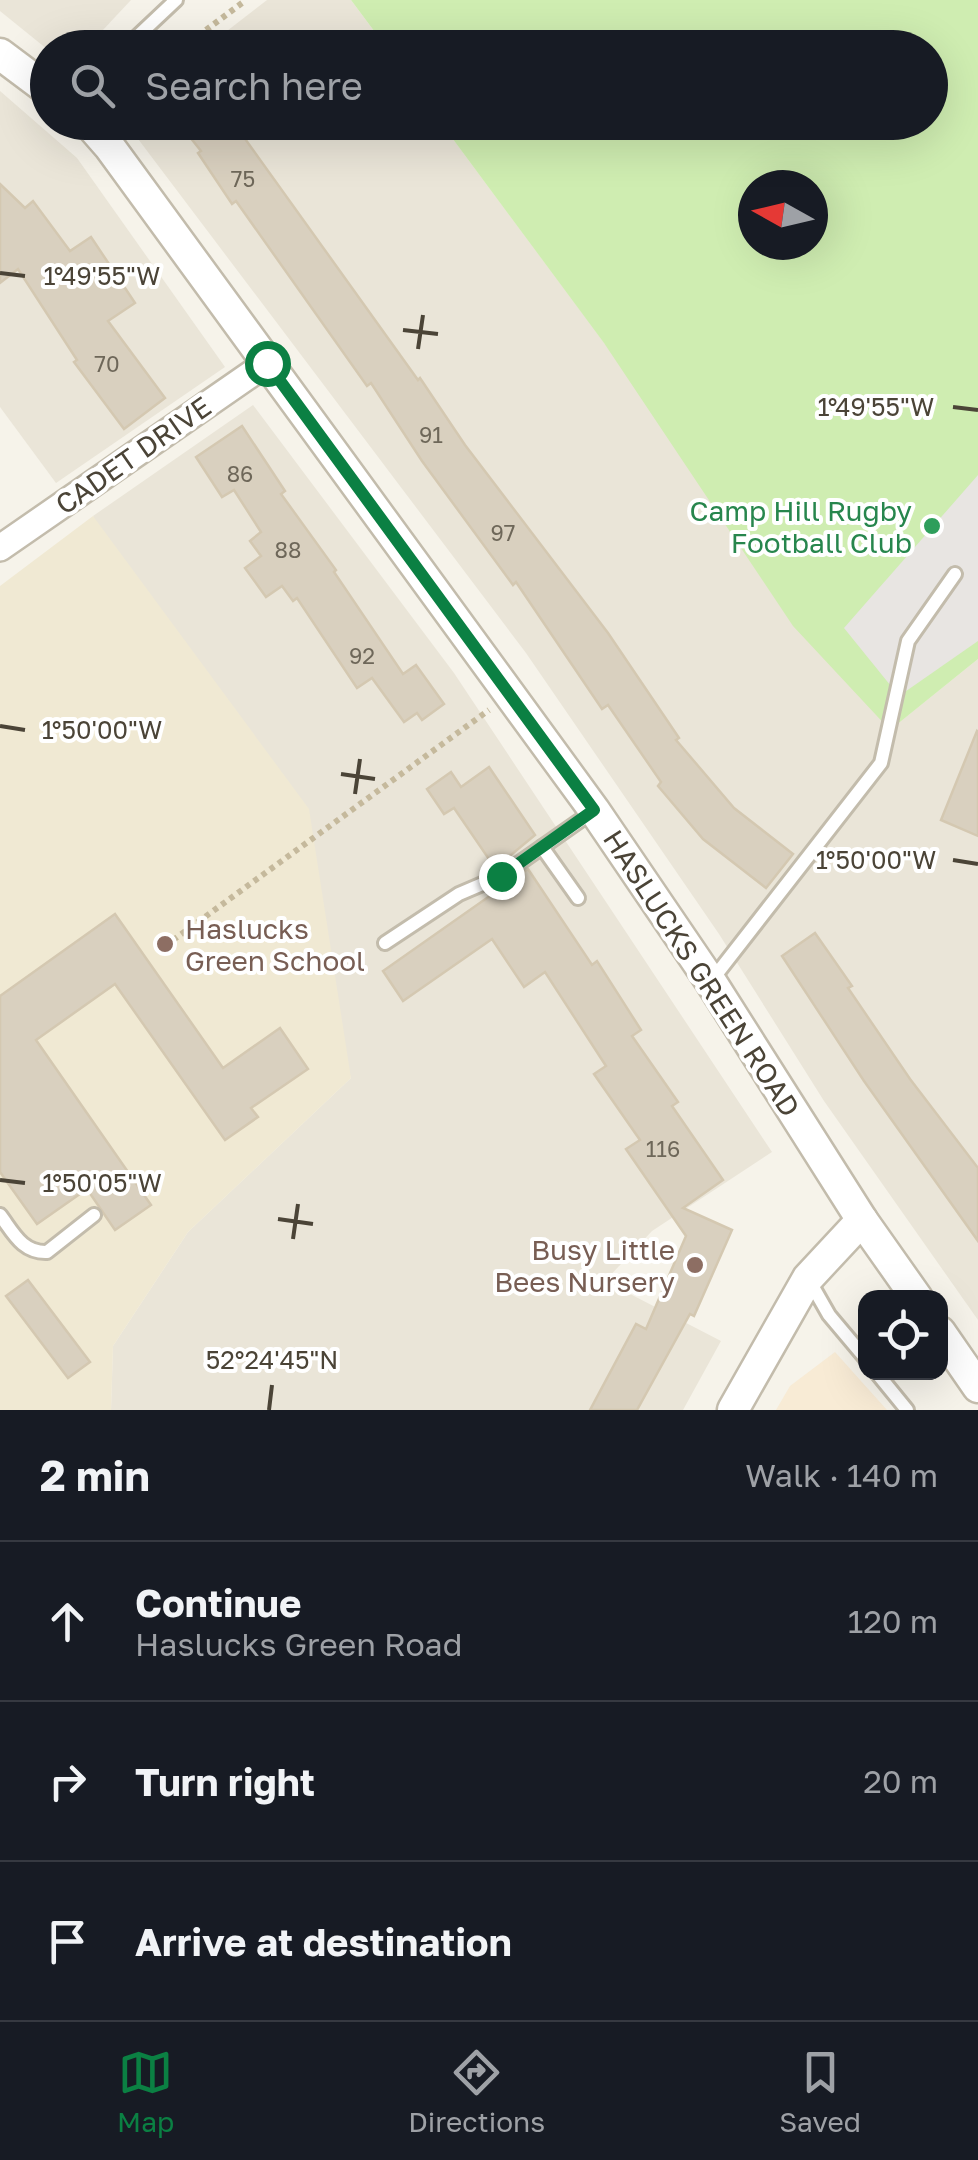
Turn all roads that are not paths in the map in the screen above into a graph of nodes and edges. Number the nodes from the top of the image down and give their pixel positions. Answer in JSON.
{"nodes":[{"id":1,"x":176,"y":0,"type":"edge"},
{"id":2,"x":144,"y":30,"type":"edge"},
{"id":3,"x":0,"y":54,"type":"edge"},
{"id":4,"x":30,"y":76,"type":"edge"},
{"id":5,"x":101,"y":140,"type":"edge"},
{"id":6,"x":267,"y":363,"type":"junction"},
{"id":7,"x":0,"y":548,"type":"edge"},
{"id":8,"x":956,"y":574,"type":"dead end"},
{"id":9,"x":594,"y":810,"type":"junction"},
{"id":10,"x":542,"y":846,"type":"junction"},
{"id":11,"x":578,"y":898,"type":"dead end"},
{"id":12,"x":385,"y":943,"type":"dead end"},
{"id":13,"x":711,"y":982,"type":"junction"},
{"id":14,"x":0,"y":1214,"type":"edge"},
{"id":15,"x":94,"y":1216,"type":"dead end"},
{"id":16,"x":862,"y":1220,"type":"junction"},
{"id":17,"x":808,"y":1278,"type":"junction"},
{"id":18,"x":911,"y":1290,"type":"edge"},
{"id":19,"x":948,"y":1343,"type":"edge"},
{"id":20,"x":858,"y":1349,"type":"edge"},
{"id":21,"x":883,"y":1380,"type":"edge"},
{"id":22,"x":978,"y":1386,"type":"edge"},
{"id":23,"x":732,"y":1410,"type":"edge"},
{"id":24,"x":907,"y":1410,"type":"edge"}],
"edges":[{"from":1,"to":2,"type":"lane"},
{"from":3,"to":4,"type":"street"},
{"from":5,"to":6,"type":"street","name":"HASLUCKS GREEN ROAD"},
{"from":6,"to":7,"type":"street","name":"CADET DRIVE"},
{"from":6,"to":9,"type":"street","name":"HASLUCKS GREEN ROAD"},
{"from":8,"to":13,"type":"lane"},
{"from":9,"to":10,"type":"lane"},
{"from":9,"to":13,"type":"street","name":"HASLUCKS GREEN ROAD"},
{"from":10,"to":11,"type":"lane"},
{"from":10,"to":12,"type":"lane"},
{"from":13,"to":16,"type":"street","name":"HASLUCKS GREEN ROAD"},
{"from":14,"to":15,"type":"lane"},
{"from":16,"to":17,"type":"street"},
{"from":16,"to":18,"type":"street","name":"HASLUCKS GREEN ROAD"},
{"from":17,"to":20,"type":"lane"},
{"from":17,"to":23,"type":"street"},
{"from":19,"to":22,"type":"street"},
{"from":21,"to":24,"type":"lane"}]}
